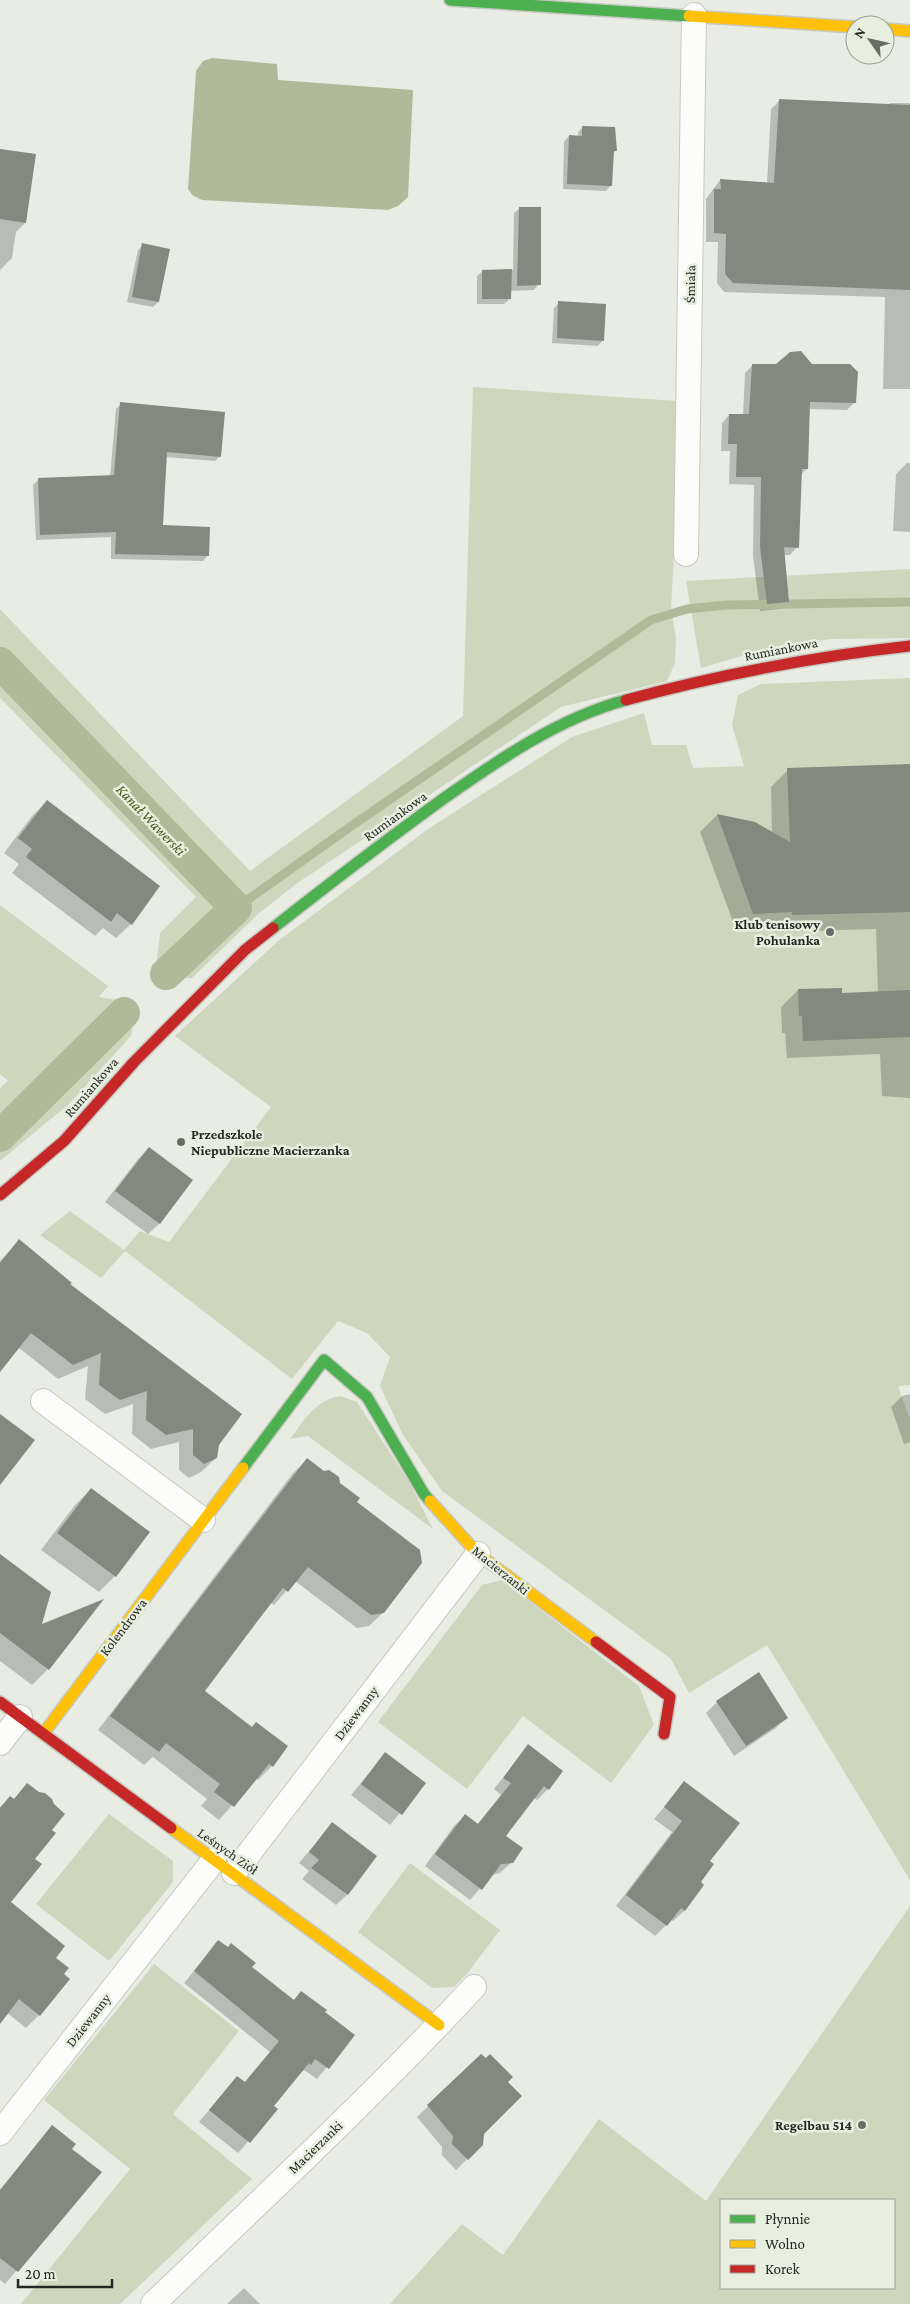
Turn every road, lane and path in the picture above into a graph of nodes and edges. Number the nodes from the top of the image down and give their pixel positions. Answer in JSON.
{"nodes":[{"id":1,"x":450,"y":0,"type":"edge"},
{"id":2,"x":694,"y":15,"type":"junction"},
{"id":3,"x":845,"y":26,"type":"edge"},
{"id":4,"x":895,"y":30,"type":"edge"},
{"id":5,"x":910,"y":31,"type":"edge"},
{"id":6,"x":686,"y":554,"type":"dead end"},
{"id":7,"x":910,"y":646,"type":"edge"},
{"id":8,"x":0,"y":1196,"type":"edge"},
{"id":9,"x":324,"y":1360,"type":"joint"},
{"id":10,"x":43,"y":1401,"type":"dead end"},
{"id":11,"x":203,"y":1520,"type":"junction"},
{"id":12,"x":478,"y":1554,"type":"junction"},
{"id":13,"x":0,"y":1702,"type":"edge"},
{"id":14,"x":20,"y":1717,"type":"junction"},
{"id":15,"x":42,"y":1734,"type":"junction"},
{"id":16,"x":664,"y":1734,"type":"dead end"},
{"id":17,"x":0,"y":1743,"type":"edge"},
{"id":18,"x":214,"y":1860,"type":"junction"},
{"id":19,"x":234,"y":1873,"type":"junction"},
{"id":20,"x":474,"y":1986,"type":"dead end"},
{"id":21,"x":438,"y":2025,"type":"junction"},
{"id":22,"x":0,"y":2133,"type":"edge"},
{"id":23,"x":153,"y":2304,"type":"edge"}],
"edges":[{"from":1,"to":2,"type":"street"},
{"from":2,"to":3,"type":"street"},
{"from":2,"to":6,"type":"street","name":"Śmiała"},
{"from":4,"to":5,"type":"street"},
{"from":7,"to":8,"type":"street","name":"Rumiankowa"},
{"from":9,"to":11,"type":"street","name":"Kolendrowa"},
{"from":9,"to":12,"type":"street","name":"Macierzanki"},
{"from":10,"to":11,"type":"street"},
{"from":11,"to":15,"type":"street","name":"Kolendrowa"},
{"from":12,"to":16,"type":"street","name":"Macierzanki"},
{"from":12,"to":19,"type":"street","name":"Dziewanny"},
{"from":13,"to":14,"type":"street","name":"Leśnych Ziół"},
{"from":14,"to":15,"type":"street","name":"Leśnych Ziół"},
{"from":14,"to":17,"type":"street"},
{"from":15,"to":18,"type":"street","name":"Leśnych Ziół"},
{"from":18,"to":19,"type":"street","name":"Leśnych Ziół"},
{"from":18,"to":22,"type":"street","name":"Dziewanny"},
{"from":19,"to":21,"type":"street","name":"Leśnych Ziół"},
{"from":20,"to":21,"type":"street","name":"Macierzanki"},
{"from":21,"to":23,"type":"street","name":"Macierzanki"}]}
